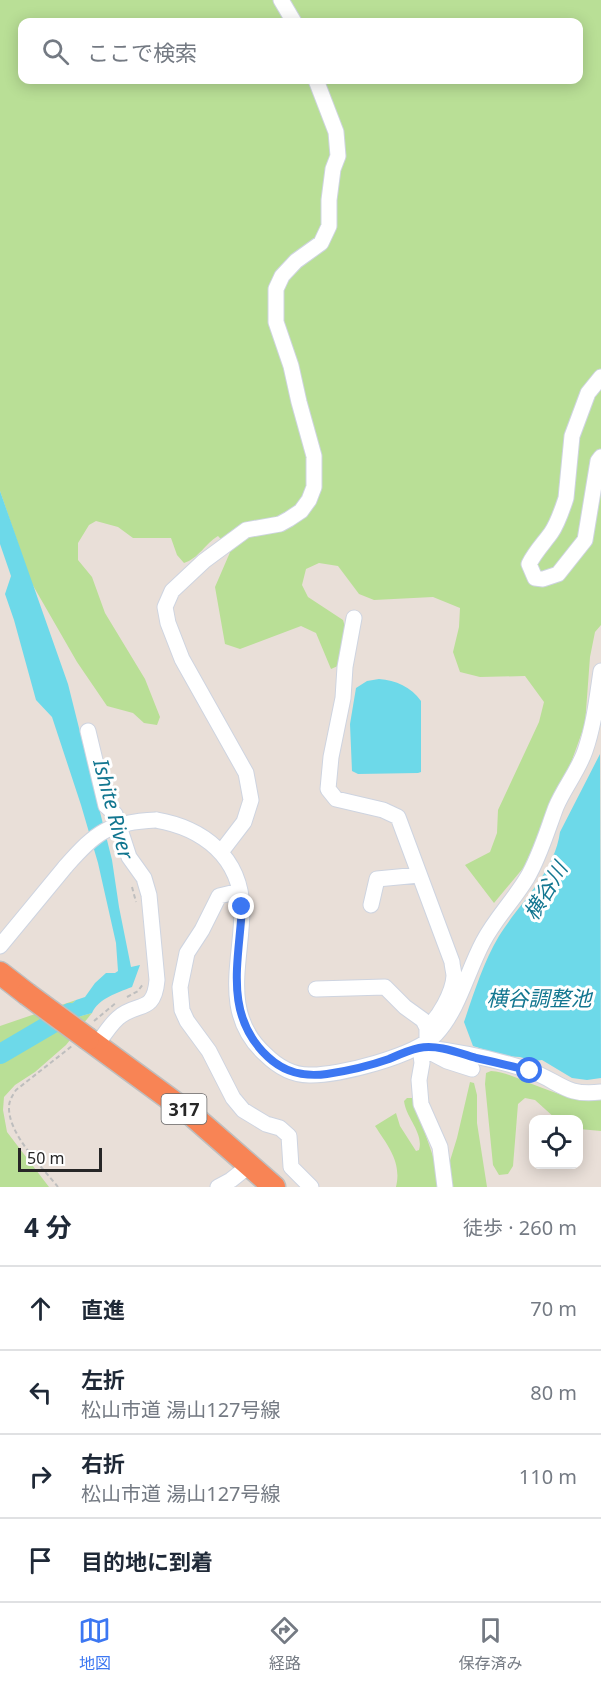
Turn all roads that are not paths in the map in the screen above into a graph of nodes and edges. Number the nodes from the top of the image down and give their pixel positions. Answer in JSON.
{"nodes":[{"id":1,"x":282,"y":0,"type":"edge"},
{"id":2,"x":292,"y":18,"type":"edge"},
{"id":3,"x":318,"y":84,"type":"edge"},
{"id":4,"x":601,"y":377,"type":"edge"},
{"id":5,"x":601,"y":457,"type":"edge"},
{"id":6,"x":354,"y":618,"type":"dead end"},
{"id":7,"x":601,"y":671,"type":"edge"},
{"id":8,"x":88,"y":731,"type":"dead end"},
{"id":9,"x":221,"y":852,"type":"junction"},
{"id":10,"x":419,"y":875,"type":"junction"},
{"id":11,"x":240,"y":891,"type":"junction"},
{"id":12,"x":371,"y":905,"type":"dead end"},
{"id":13,"x":0,"y":946,"type":"edge"},
{"id":14,"x":0,"y":973,"type":"edge"},
{"id":15,"x":316,"y":989,"type":"dead end"},
{"id":16,"x":424,"y":1039,"type":"junction"},
{"id":17,"x":92,"y":1042,"type":"junction"},
{"id":18,"x":472,"y":1069,"type":"dead end"},
{"id":19,"x":601,"y":1092,"type":"edge"},
{"id":20,"x":291,"y":1167,"type":"junction"},
{"id":21,"x":263,"y":1176,"type":"edge"},
{"id":22,"x":218,"y":1187,"type":"edge"},
{"id":23,"x":311,"y":1187,"type":"edge"},
{"id":24,"x":445,"y":1187,"type":"edge"}],
"edges":[{"from":1,"to":2,"type":"street"},
{"from":3,"to":9,"type":"street"},
{"from":4,"to":5,"type":"street"},
{"from":6,"to":10,"type":"street"},
{"from":7,"to":16,"type":"street"},
{"from":8,"to":17,"type":"street"},
{"from":9,"to":11,"type":"street"},
{"from":9,"to":13,"type":"street","bridge":true},
{"from":10,"to":12,"type":"street"},
{"from":10,"to":16,"type":"street"},
{"from":11,"to":16,"type":"street"},
{"from":11,"to":20,"type":"street"},
{"from":14,"to":17,"type":"highway","number":"317","bridge":true},
{"from":15,"to":16,"type":"street"},
{"from":16,"to":18,"type":"street"},
{"from":16,"to":19,"type":"street"},
{"from":16,"to":24,"type":"street"},
{"from":17,"to":21,"type":"highway","number":"317"},
{"from":20,"to":21,"type":"street"},
{"from":20,"to":23,"type":"street"},
{"from":21,"to":22,"type":"street"}]}
